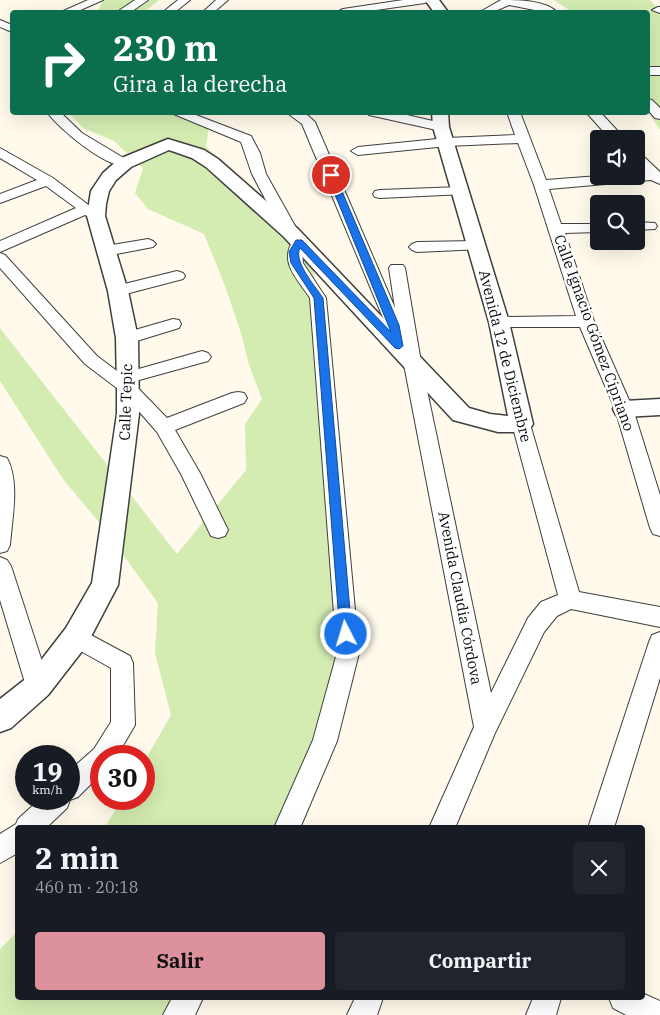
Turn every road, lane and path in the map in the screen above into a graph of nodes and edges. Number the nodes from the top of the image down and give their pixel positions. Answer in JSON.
{"nodes":[{"id":1,"x":98,"y":0,"type":"edge"},
{"id":2,"x":142,"y":0,"type":"edge"},
{"id":3,"x":184,"y":0,"type":"edge"},
{"id":4,"x":223,"y":0,"type":"edge"},
{"id":5,"x":425,"y":0,"type":"edge"},
{"id":6,"x":502,"y":5,"type":"edge"},
{"id":7,"x":72,"y":10,"type":"edge"},
{"id":8,"x":127,"y":10,"type":"edge"},
{"id":9,"x":171,"y":10,"type":"edge"},
{"id":10,"x":210,"y":10,"type":"edge"},
{"id":11,"x":357,"y":10,"type":"edge"},
{"id":12,"x":548,"y":10,"type":"edge"},
{"id":13,"x":650,"y":105,"type":"edge"},
{"id":14,"x":56,"y":115,"type":"edge"},
{"id":15,"x":183,"y":115,"type":"edge"},
{"id":16,"x":299,"y":115,"type":"edge"},
{"id":17,"x":392,"y":115,"type":"edge"},
{"id":18,"x":514,"y":115,"type":"edge"},
{"id":19,"x":595,"y":115,"type":"edge"},
{"id":20,"x":660,"y":115,"type":"edge"},
{"id":21,"x":443,"y":127,"type":"edge"},
{"id":22,"x":609,"y":130,"type":"edge"},
{"id":23,"x":523,"y":139,"type":"junction"},
{"id":24,"x":358,"y":150,"type":"dead end"},
{"id":25,"x":0,"y":152,"type":"edge"},
{"id":26,"x":130,"y":161,"type":"junction"},
{"id":27,"x":645,"y":166,"type":"edge"},
{"id":28,"x":657,"y":177,"type":"edge"},
{"id":29,"x":48,"y":181,"type":"junction"},
{"id":30,"x":541,"y":185,"type":"junction"},
{"id":31,"x":460,"y":190,"type":"junction"},
{"id":32,"x":380,"y":194,"type":"dead end"},
{"id":33,"x":0,"y":199,"type":"edge"},
{"id":34,"x":91,"y":213,"type":"junction"},
{"id":35,"x":590,"y":228,"type":"edge"},
{"id":36,"x":556,"y":229,"type":"junction"},
{"id":37,"x":295,"y":237,"type":"junction"},
{"id":38,"x":148,"y":244,"type":"dead end"},
{"id":39,"x":477,"y":246,"type":"junction"},
{"id":40,"x":0,"y":247,"type":"edge"},
{"id":41,"x":417,"y":247,"type":"dead end"},
{"id":42,"x":106,"y":251,"type":"junction"},
{"id":43,"x":0,"y":258,"type":"edge"},
{"id":44,"x":397,"y":268,"type":"dead end"},
{"id":45,"x":177,"y":276,"type":"dead end"},
{"id":46,"x":118,"y":291,"type":"junction"},
{"id":47,"x":586,"y":321,"type":"junction"},
{"id":48,"x":499,"y":322,"type":"junction"},
{"id":49,"x":173,"y":324,"type":"dead end"},
{"id":50,"x":127,"y":338,"type":"junction"},
{"id":51,"x":407,"y":351,"type":"junction"},
{"id":52,"x":202,"y":357,"type":"dead end"},
{"id":53,"x":128,"y":382,"type":"junction"},
{"id":54,"x":238,"y":398,"type":"dead end"},
{"id":55,"x":660,"y":407,"type":"edge"},
{"id":56,"x":624,"y":410,"type":"junction"},
{"id":57,"x":521,"y":424,"type":"junction"},
{"id":58,"x":164,"y":428,"type":"junction"},
{"id":59,"x":0,"y":462,"type":"edge"},
{"id":60,"x":660,"y":528,"type":"edge"},
{"id":61,"x":218,"y":530,"type":"dead end"},
{"id":62,"x":0,"y":544,"type":"edge"},
{"id":63,"x":0,"y":566,"type":"edge"},
{"id":64,"x":559,"y":604,"type":"junction"},
{"id":65,"x":660,"y":617,"type":"edge"},
{"id":66,"x":76,"y":638,"type":"junction"},
{"id":67,"x":660,"y":642,"type":"edge"},
{"id":68,"x":38,"y":686,"type":"junction"},
{"id":69,"x":0,"y":718,"type":"edge"},
{"id":70,"x":486,"y":726,"type":"junction"},
{"id":71,"x":110,"y":745,"type":"edge"},
{"id":72,"x":90,"y":768,"type":"edge"},
{"id":73,"x":80,"y":778,"type":"edge"},
{"id":74,"x":46,"y":810,"type":"edge"},
{"id":75,"x":29,"y":825,"type":"edge"},
{"id":76,"x":289,"y":825,"type":"edge"},
{"id":77,"x":443,"y":825,"type":"edge"},
{"id":78,"x":602,"y":825,"type":"edge"},
{"id":79,"x":15,"y":838,"type":"edge"},
{"id":80,"x":0,"y":850,"type":"edge"},
{"id":81,"x":188,"y":1000,"type":"edge"},
{"id":82,"x":368,"y":1000,"type":"edge"},
{"id":83,"x":545,"y":1000,"type":"edge"},
{"id":84,"x":627,"y":1000,"type":"edge"},
{"id":85,"x":178,"y":1015,"type":"edge"},
{"id":86,"x":362,"y":1015,"type":"edge"},
{"id":87,"x":541,"y":1015,"type":"edge"},
{"id":88,"x":656,"y":1015,"type":"edge"}],
"edges":[{"from":1,"to":7,"type":"street"},
{"from":2,"to":8,"type":"street"},
{"from":3,"to":9,"type":"street"},
{"from":4,"to":10,"type":"street"},
{"from":5,"to":11,"type":"street"},
{"from":6,"to":12,"type":"street"},
{"from":13,"to":20,"type":"street"},
{"from":14,"to":26,"type":"street"},
{"from":15,"to":37,"type":"street"},
{"from":16,"to":51,"type":"street"},
{"from":17,"to":21,"type":"street"},
{"from":18,"to":23,"type":"street","name":"Calle Ignacio Gómez Cipriano"},
{"from":19,"to":22,"type":"street"},
{"from":21,"to":23,"type":"street"},
{"from":21,"to":24,"type":"street"},
{"from":21,"to":31,"type":"street","name":"Avenida 12 de Diciembre"},
{"from":23,"to":30,"type":"street","name":"Calle Ignacio Gómez Cipriano"},
{"from":25,"to":29,"type":"street"},
{"from":26,"to":34,"type":"street"},
{"from":26,"to":37,"type":"street"},
{"from":27,"to":28,"type":"street"},
{"from":28,"to":30,"type":"street"},
{"from":29,"to":33,"type":"street"},
{"from":29,"to":34,"type":"street"},
{"from":30,"to":36,"type":"street","name":"Calle Ignacio Gómez Cipriano"},
{"from":31,"to":32,"type":"street"},
{"from":31,"to":39,"type":"street","name":"Avenida 12 de Diciembre"},
{"from":34,"to":40,"type":"street"},
{"from":34,"to":42,"type":"street","name":"Calle Tepic"},
{"from":35,"to":36,"type":"street"},
{"from":36,"to":47,"type":"street","name":"Calle Ignacio Gómez Cipriano"},
{"from":37,"to":51,"type":"street"},
{"from":37,"to":76,"type":"street"},
{"from":38,"to":42,"type":"street"},
{"from":39,"to":41,"type":"street"},
{"from":39,"to":48,"type":"street","name":"Avenida 12 de Diciembre"},
{"from":42,"to":46,"type":"street","name":"Calle Tepic"},
{"from":43,"to":53,"type":"street"},
{"from":44,"to":51,"type":"street"},
{"from":45,"to":46,"type":"street"},
{"from":46,"to":50,"type":"street","name":"Calle Tepic"},
{"from":47,"to":48,"type":"street"},
{"from":47,"to":56,"type":"street","name":"Calle Ignacio Gómez Cipriano"},
{"from":48,"to":57,"type":"street","name":"Avenida 12 de Diciembre"},
{"from":49,"to":50,"type":"street"},
{"from":50,"to":53,"type":"street","name":"Calle Tepic"},
{"from":51,"to":57,"type":"street"},
{"from":51,"to":70,"type":"street","name":"Avenida Claudia Córdova"},
{"from":52,"to":53,"type":"street"},
{"from":53,"to":58,"type":"street"},
{"from":53,"to":66,"type":"street","name":"Calle Tepic"},
{"from":54,"to":58,"type":"street"},
{"from":55,"to":56,"type":"street"},
{"from":56,"to":60,"type":"street","name":"Calle Ignacio Gómez Cipriano"},
{"from":57,"to":64,"type":"street","name":"Avenida 12 de Diciembre"},
{"from":58,"to":61,"type":"street"},
{"from":59,"to":62,"type":"street"},
{"from":63,"to":68,"type":"street"},
{"from":64,"to":65,"type":"street"},
{"from":64,"to":70,"type":"street"},
{"from":66,"to":68,"type":"street","name":"Calle Tepic"},
{"from":66,"to":71,"type":"street"},
{"from":67,"to":78,"type":"street"},
{"from":68,"to":69,"type":"street","name":"Calle Tepic"},
{"from":70,"to":77,"type":"street"},
{"from":72,"to":73,"type":"street"},
{"from":74,"to":75,"type":"street"},
{"from":79,"to":80,"type":"street"},
{"from":81,"to":85,"type":"street"},
{"from":82,"to":86,"type":"street"},
{"from":83,"to":87,"type":"street"},
{"from":84,"to":88,"type":"street"}]}
